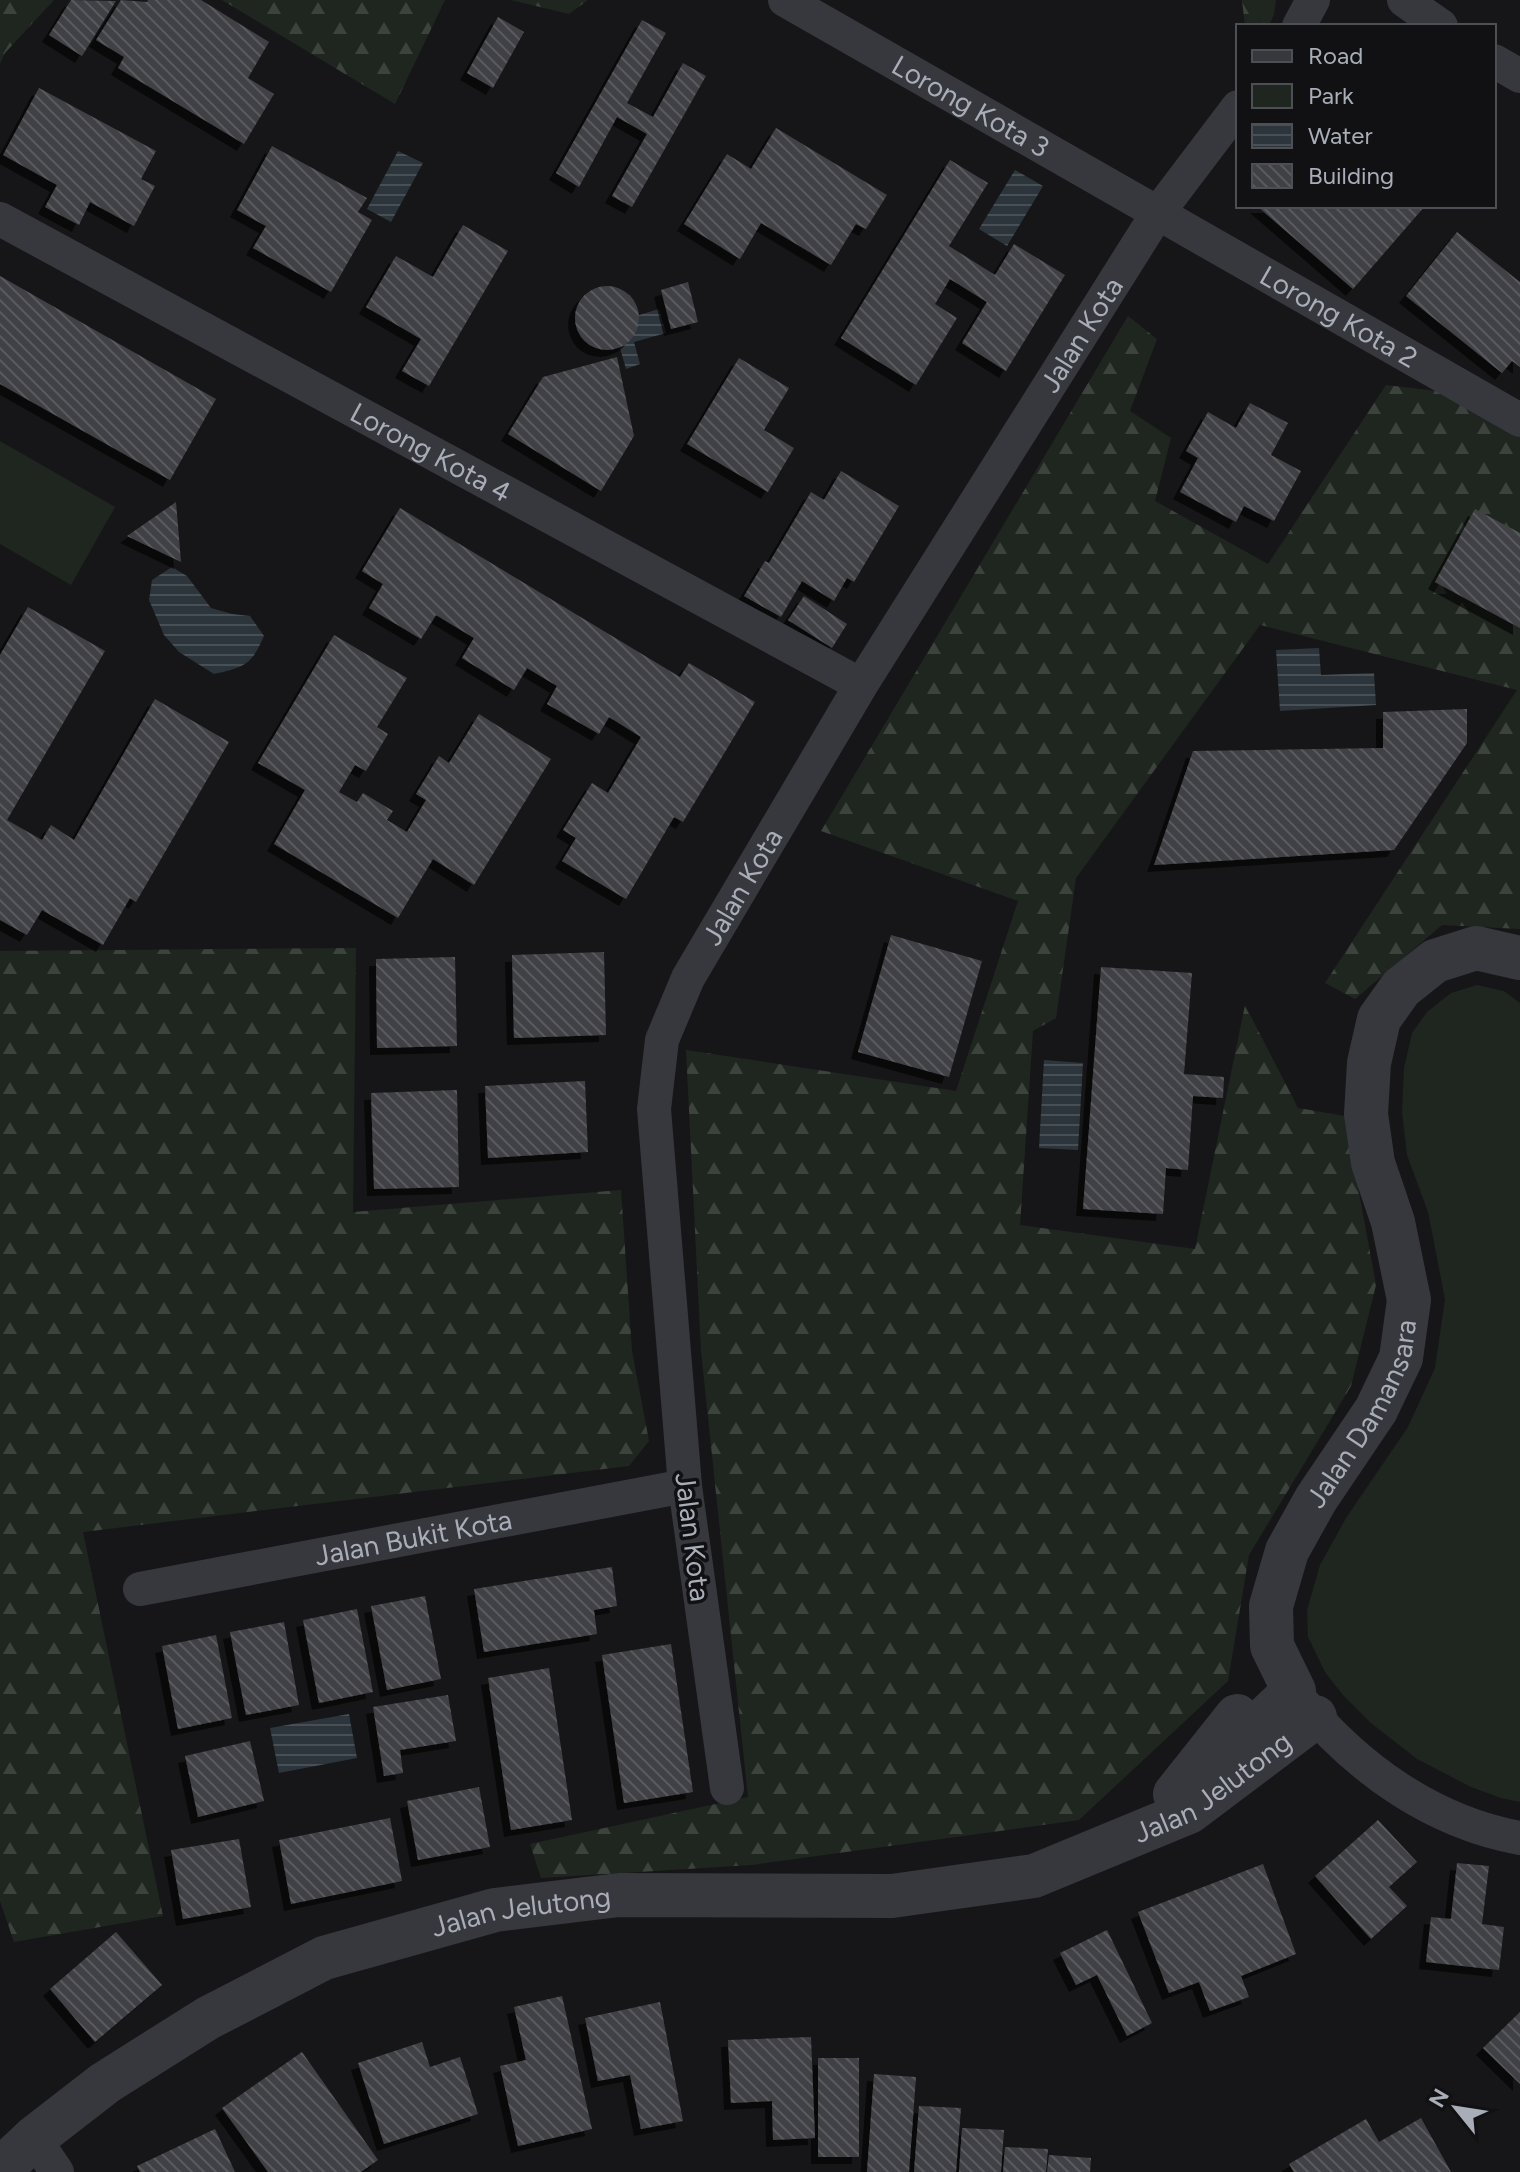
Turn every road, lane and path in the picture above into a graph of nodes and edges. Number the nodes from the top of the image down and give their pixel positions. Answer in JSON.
{"nodes":[{"id":1,"x":785,"y":0,"type":"edge"},
{"id":2,"x":1313,"y":0,"type":"edge"},
{"id":3,"x":1404,"y":0,"type":"edge"},
{"id":4,"x":1300,"y":24,"type":"edge"},
{"id":5,"x":1438,"y":24,"type":"edge"},
{"id":6,"x":1496,"y":62,"type":"edge"},
{"id":7,"x":1520,"y":76,"type":"edge"},
{"id":8,"x":1236,"y":110,"type":"edge"},
{"id":9,"x":1157,"y":214,"type":"junction"},
{"id":10,"x":0,"y":219,"type":"edge"},
{"id":11,"x":1520,"y":420,"type":"edge"},
{"id":12,"x":861,"y":685,"type":"junction"},
{"id":13,"x":1520,"y":958,"type":"edge"},
{"id":14,"x":685,"y":1486,"type":"junction"},
{"id":15,"x":140,"y":1589,"type":"dead end"},
{"id":16,"x":1272,"y":1646,"type":"junction"},
{"id":17,"x":1305,"y":1704,"type":"junction"},
{"id":18,"x":727,"y":1788,"type":"dead end"},
{"id":19,"x":1175,"y":1794,"type":"junction"},
{"id":20,"x":1520,"y":1838,"type":"edge"},
{"id":21,"x":1103,"y":1847,"type":"junction"},
{"id":22,"x":46,"y":2155,"type":"edge"},
{"id":23,"x":0,"y":2170,"type":"edge"}],
"edges":[{"from":1,"to":9,"type":"street","name":"Lorong Kota 3"},
{"from":2,"to":4,"type":"street"},
{"from":3,"to":5,"type":"street"},
{"from":6,"to":7,"type":"street"},
{"from":8,"to":9,"type":"street","name":"Jalan Kota"},
{"from":9,"to":11,"type":"street","name":"Lorong Kota 2"},
{"from":9,"to":12,"type":"street","name":"Jalan Kota"},
{"from":10,"to":12,"type":"street","name":"Lorong Kota 4"},
{"from":12,"to":14,"type":"street","name":"Jalan Kota"},
{"from":13,"to":16,"type":"street","name":"Jalan Damansara"},
{"from":14,"to":15,"type":"street","name":"Jalan Bukit Kota"},
{"from":14,"to":18,"type":"street","name":"Jalan Kota"},
{"from":16,"to":17,"type":"street","name":"Jalan Damansara"},
{"from":16,"to":19,"type":"street"},
{"from":17,"to":19,"type":"street","name":"Jalan Jelutong"},
{"from":17,"to":20,"type":"street","name":"Jalan Damansara"},
{"from":17,"to":21,"type":"street","name":"Jalan Jelutong"},
{"from":19,"to":21,"type":"street","name":"Jalan Jelutong"},
{"from":21,"to":22,"type":"street","name":"Jalan Jelutong"},
{"from":22,"to":23,"type":"street","name":"Jalan Jelutong"}]}
